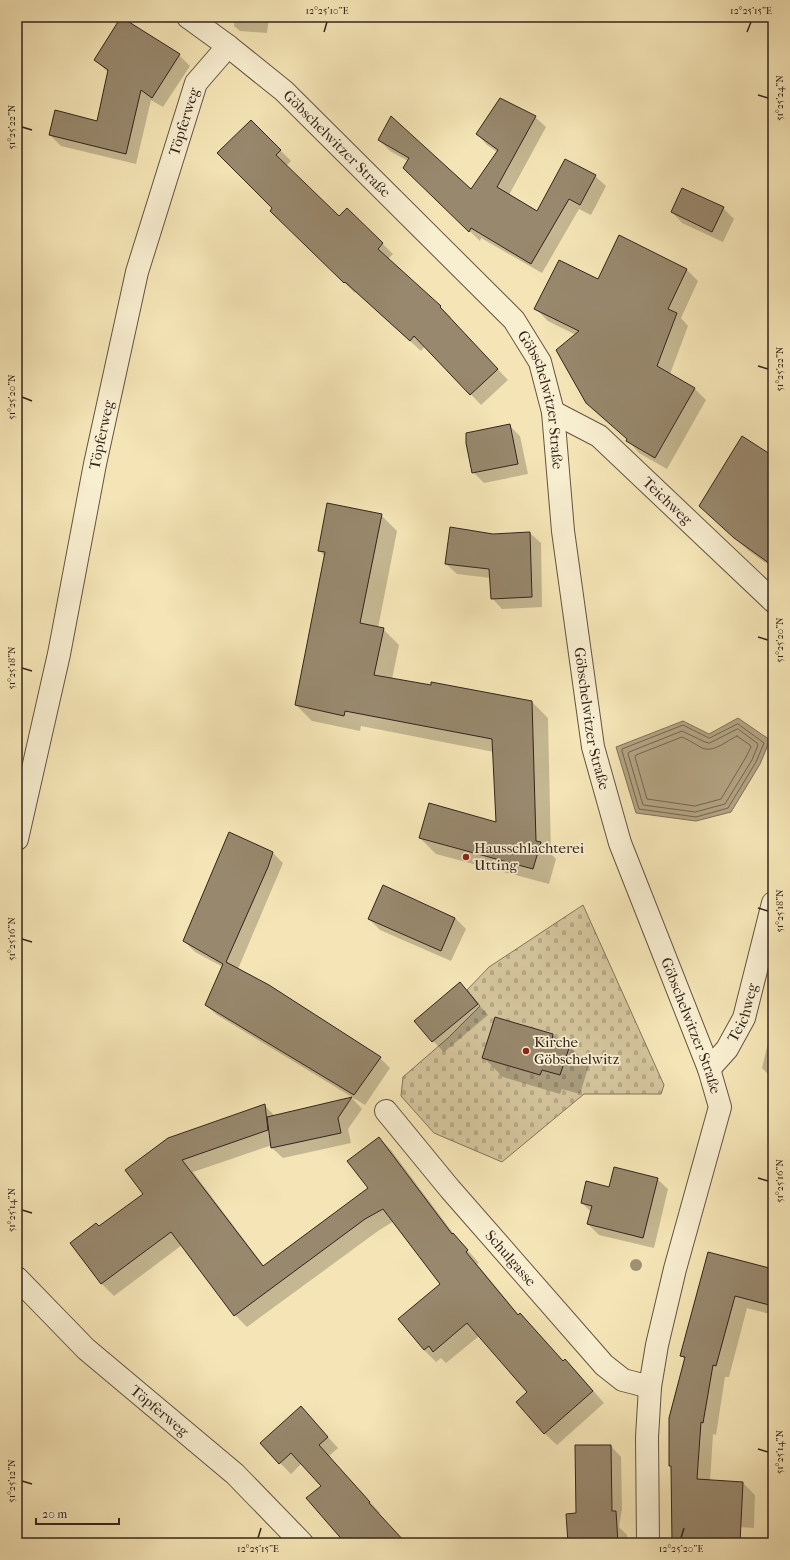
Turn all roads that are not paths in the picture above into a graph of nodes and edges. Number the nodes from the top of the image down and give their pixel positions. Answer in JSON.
{"nodes":[{"id":1,"x":188,"y":17,"type":"edge"},
{"id":2,"x":228,"y":46,"type":"junction"},
{"id":3,"x":554,"y":412,"type":"junction"},
{"id":4,"x":773,"y":601,"type":"edge"},
{"id":5,"x":17,"y":839,"type":"edge"},
{"id":6,"x":773,"y":903,"type":"edge"},
{"id":7,"x":709,"y":1069,"type":"junction"},
{"id":8,"x":386,"y":1111,"type":"dead end"},
{"id":9,"x":17,"y":1278,"type":"edge"},
{"id":10,"x":650,"y":1387,"type":"junction"},
{"id":11,"x":302,"y":1543,"type":"edge"},
{"id":12,"x":648,"y":1543,"type":"edge"}],
"edges":[{"from":1,"to":2,"type":"street","name":"Göbschelwitzer Straße"},
{"from":2,"to":3,"type":"street","name":"Göbschelwitzer Straße"},
{"from":2,"to":5,"type":"street","name":"Töpferweg"},
{"from":3,"to":4,"type":"street","name":"Teichweg"},
{"from":3,"to":7,"type":"street","name":"Göbschelwitzer Straße"},
{"from":6,"to":7,"type":"street","name":"Teichweg"},
{"from":7,"to":10,"type":"street","name":"Göbschelwitzer Straße"},
{"from":8,"to":10,"type":"street","name":"Schulgasse"},
{"from":9,"to":11,"type":"street","name":"Töpferweg"},
{"from":10,"to":12,"type":"street","name":"Göbschelwitzer Straße"}]}
